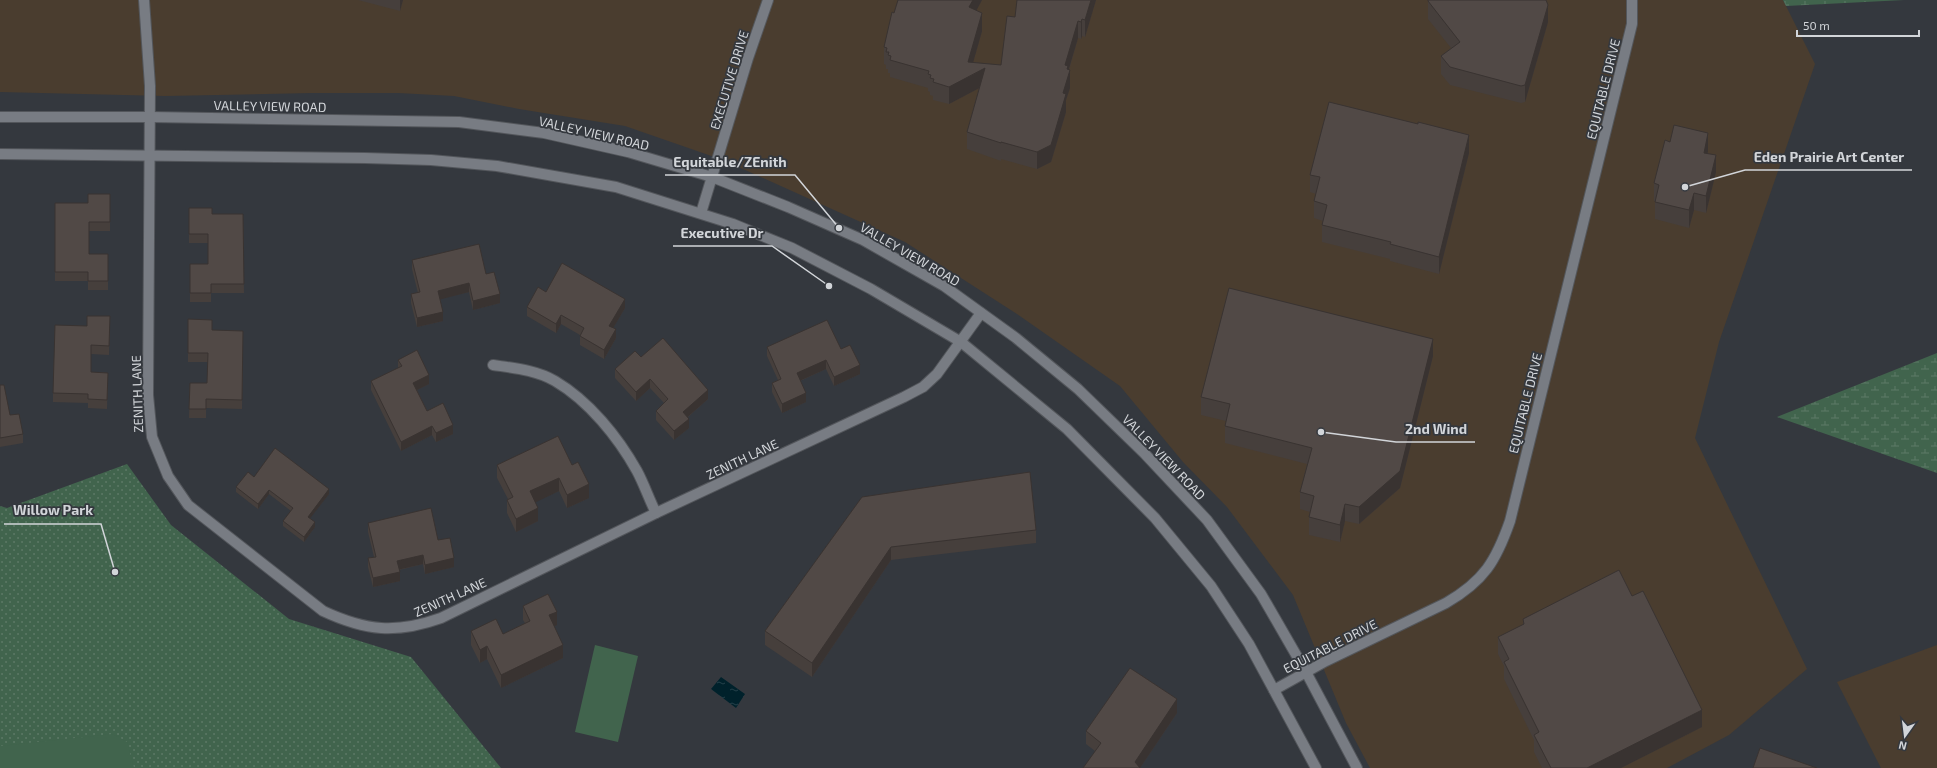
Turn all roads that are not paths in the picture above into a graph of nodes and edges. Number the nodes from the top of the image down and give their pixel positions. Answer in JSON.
{"nodes":[{"id":1,"x":144,"y":0,"type":"edge"},
{"id":2,"x":768,"y":0,"type":"edge"},
{"id":3,"x":1632,"y":0,"type":"edge"},
{"id":4,"x":0,"y":117,"type":"edge"},
{"id":5,"x":150,"y":117,"type":"junction"},
{"id":6,"x":0,"y":154,"type":"edge"},
{"id":7,"x":151,"y":156,"type":"junction"},
{"id":8,"x":712,"y":177,"type":"junction"},
{"id":9,"x":701,"y":213,"type":"junction"},
{"id":10,"x":981,"y":313,"type":"junction"},
{"id":11,"x":961,"y":342,"type":"junction"},
{"id":12,"x":493,"y":365,"type":"dead end"},
{"id":13,"x":656,"y":513,"type":"junction"},
{"id":14,"x":1306,"y":672,"type":"junction"},
{"id":15,"x":1274,"y":690,"type":"junction"},
{"id":16,"x":1316,"y":768,"type":"edge"},
{"id":17,"x":1357,"y":768,"type":"edge"}],
"edges":[{"from":1,"to":5,"type":"main road","name":"ZENITH LANE"},
{"from":2,"to":8,"type":"main road","name":"EXECUTIVE DRIVE"},
{"from":3,"to":14,"type":"main road","name":"EQUITABLE DRIVE"},
{"from":4,"to":5,"type":"main road","name":"VALLEY VIEW ROAD"},
{"from":5,"to":7,"type":"main road","name":"ZENITH LANE"},
{"from":5,"to":8,"type":"main road","name":"VALLEY VIEW ROAD"},
{"from":6,"to":7,"type":"main road"},
{"from":7,"to":9,"type":"main road"},
{"from":7,"to":13,"type":"main road","name":"ZENITH LANE"},
{"from":8,"to":9,"type":"main road","name":"EXECUTIVE DRIVE"},
{"from":8,"to":10,"type":"main road","name":"VALLEY VIEW ROAD"},
{"from":9,"to":11,"type":"main road"},
{"from":10,"to":11,"type":"main road","name":"ZENITH LANE"},
{"from":10,"to":14,"type":"main road","name":"VALLEY VIEW ROAD"},
{"from":11,"to":13,"type":"main road","name":"ZENITH LANE"},
{"from":11,"to":15,"type":"main road"},
{"from":12,"to":13,"type":"main road"},
{"from":14,"to":15,"type":"main road","name":"EQUITABLE DRIVE"},
{"from":14,"to":17,"type":"main road","name":"VALLEY VIEW ROAD"},
{"from":15,"to":16,"type":"main road"}]}
